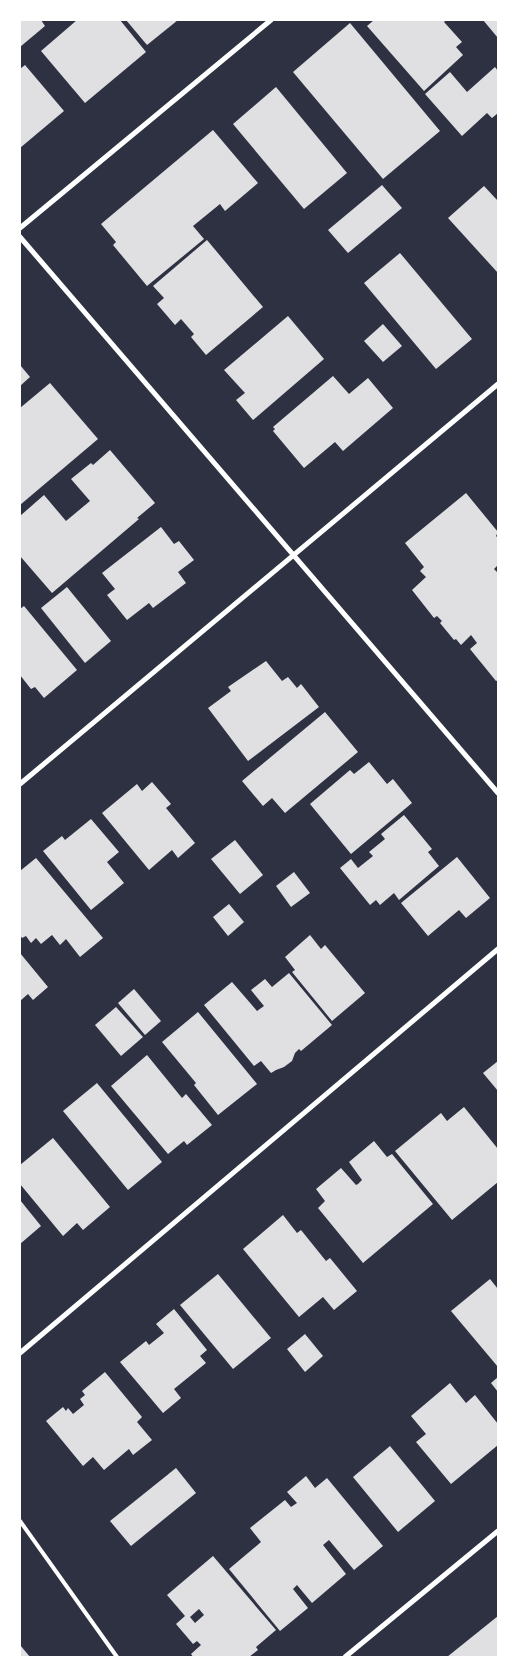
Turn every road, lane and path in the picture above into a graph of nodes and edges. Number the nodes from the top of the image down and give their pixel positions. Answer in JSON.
{"nodes":[{"id":1,"x":271,"y":20,"type":"edge"},
{"id":2,"x":20,"y":228,"type":"edge"},
{"id":3,"x":20,"y":237,"type":"edge"},
{"id":4,"x":498,"y":384,"type":"edge"},
{"id":5,"x":293,"y":554,"type":"junction"},
{"id":6,"x":20,"y":784,"type":"edge"},
{"id":7,"x":498,"y":793,"type":"edge"},
{"id":8,"x":498,"y":949,"type":"edge"},
{"id":9,"x":20,"y":1353,"type":"edge"},
{"id":10,"x":20,"y":1520,"type":"edge"},
{"id":11,"x":498,"y":1531,"type":"edge"},
{"id":12,"x":116,"y":1657,"type":"edge"},
{"id":13,"x":345,"y":1657,"type":"edge"}],
"edges":[{"from":1,"to":2,"type":"street"},
{"from":3,"to":5,"type":"street"},
{"from":4,"to":5,"type":"street"},
{"from":5,"to":6,"type":"street"},
{"from":5,"to":7,"type":"street"},
{"from":8,"to":9,"type":"street"},
{"from":10,"to":12,"type":"lane"},
{"from":11,"to":13,"type":"street"}]}
